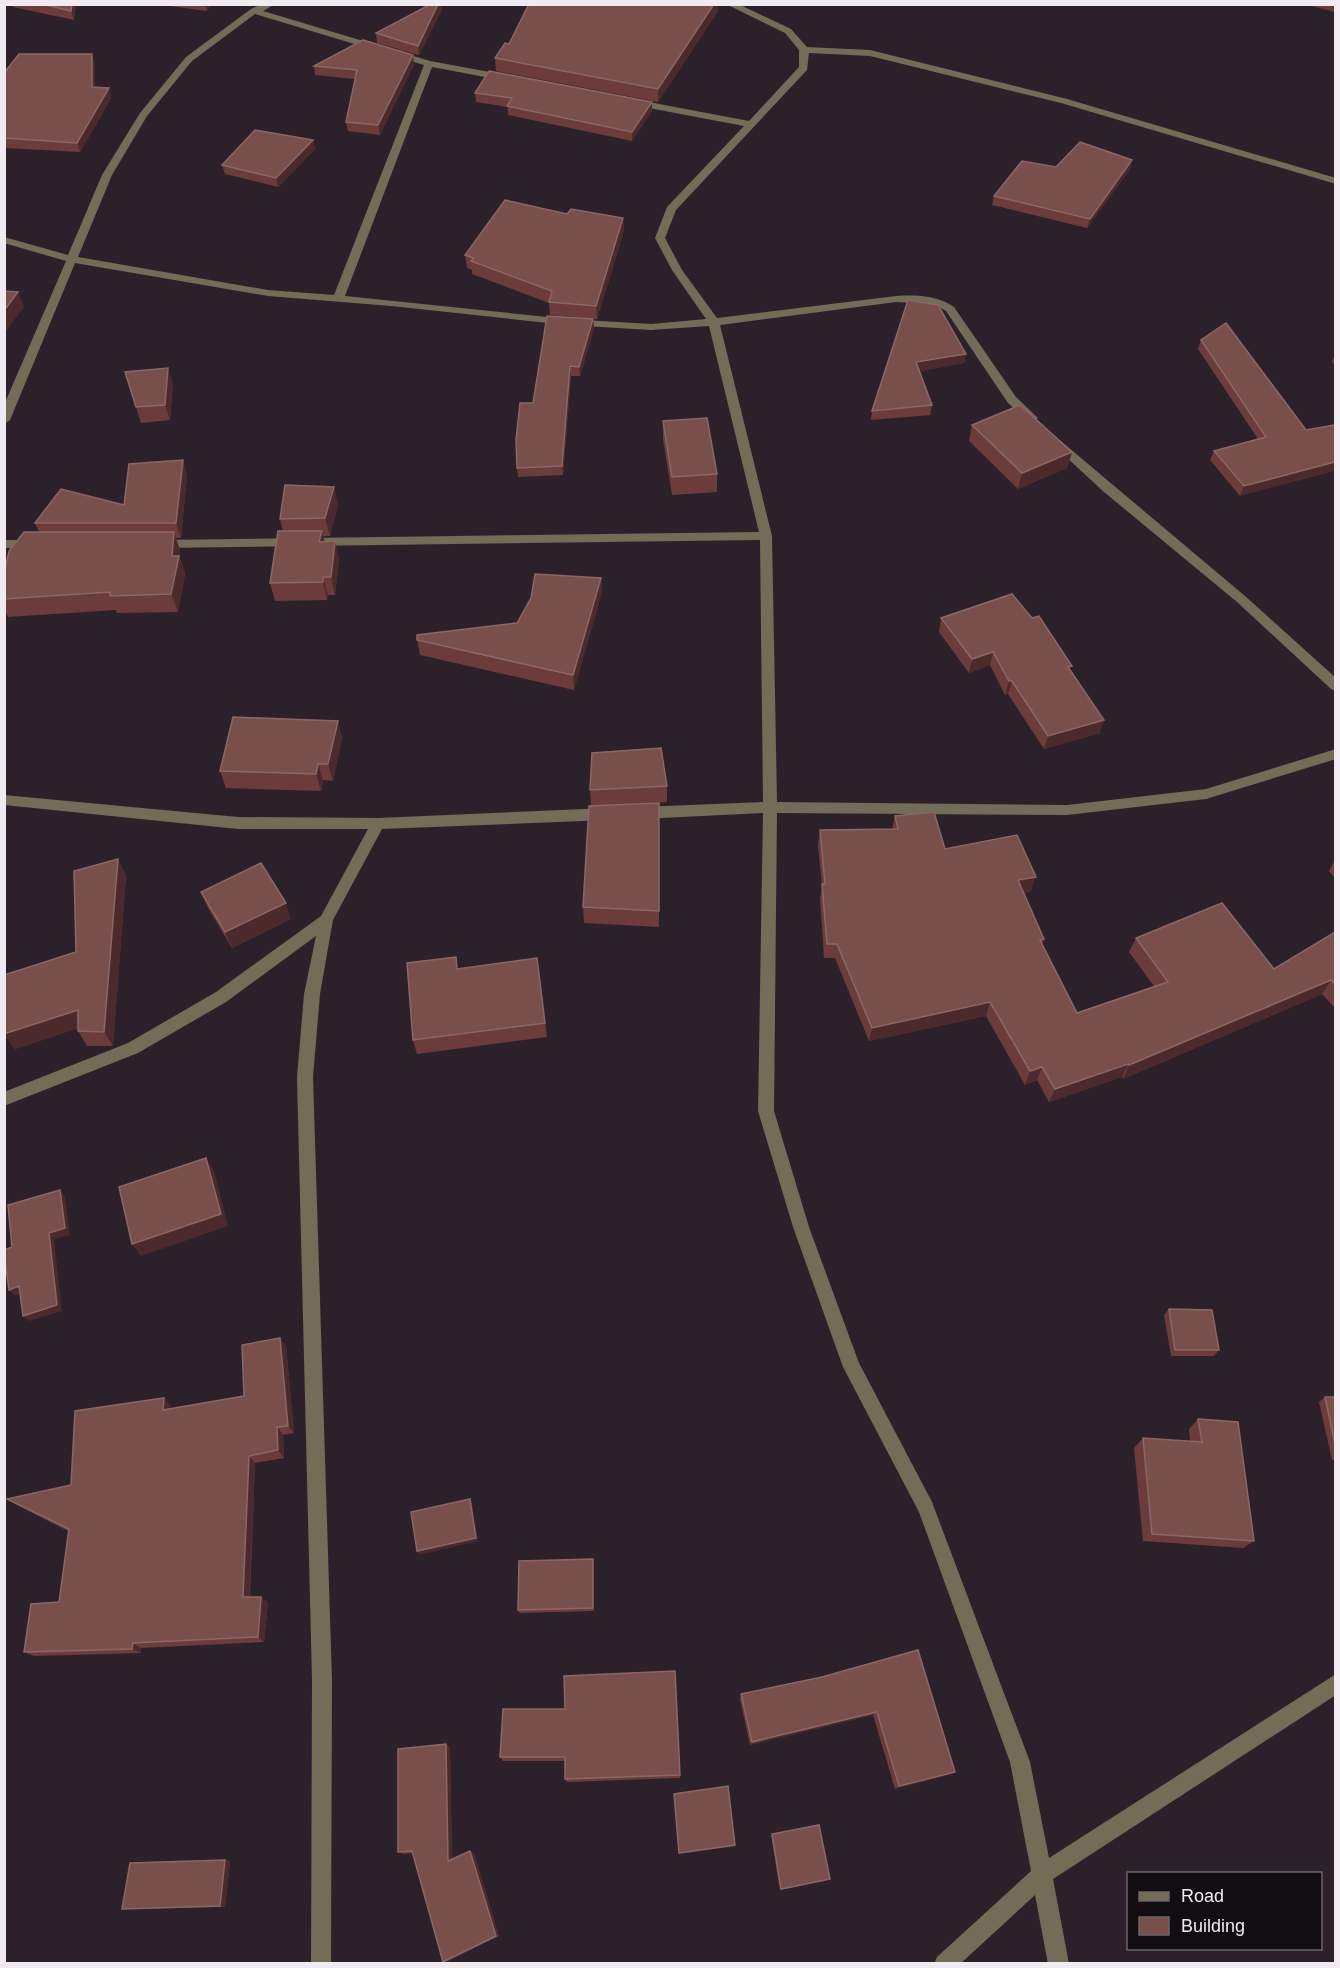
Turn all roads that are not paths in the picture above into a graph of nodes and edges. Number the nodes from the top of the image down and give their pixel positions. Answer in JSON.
{"nodes":[{"id":1,"x":271,"y":4,"type":"edge"},
{"id":2,"x":730,"y":4,"type":"edge"},
{"id":3,"x":254,"y":11,"type":"junction"},
{"id":4,"x":804,"y":50,"type":"junction"},
{"id":5,"x":429,"y":64,"type":"junction"},
{"id":6,"x":521,"y":81,"type":"edge"},
{"id":7,"x":625,"y":100,"type":"edge"},
{"id":8,"x":751,"y":124,"type":"junction"},
{"id":9,"x":1335,"y":181,"type":"edge"},
{"id":10,"x":4,"y":240,"type":"edge"},
{"id":11,"x":72,"y":260,"type":"junction"},
{"id":12,"x":338,"y":299,"type":"junction"},
{"id":13,"x":714,"y":322,"type":"junction"},
{"id":14,"x":4,"y":420,"type":"edge"},
{"id":15,"x":766,"y":536,"type":"junction"},
{"id":16,"x":4,"y":544,"type":"edge"},
{"id":17,"x":51,"y":544,"type":"edge"},
{"id":18,"x":145,"y":544,"type":"edge"},
{"id":19,"x":1335,"y":686,"type":"edge"},
{"id":20,"x":1335,"y":754,"type":"edge"},
{"id":21,"x":4,"y":800,"type":"edge"},
{"id":22,"x":770,"y":807,"type":"junction"},
{"id":23,"x":378,"y":824,"type":"junction"},
{"id":24,"x":326,"y":920,"type":"junction"},
{"id":25,"x":4,"y":1100,"type":"edge"},
{"id":26,"x":1335,"y":1683,"type":"edge"},
{"id":27,"x":1043,"y":1874,"type":"junction"},
{"id":28,"x":321,"y":1964,"type":"edge"},
{"id":29,"x":944,"y":1964,"type":"edge"},
{"id":30,"x":1059,"y":1964,"type":"edge"}],
"edges":[{"from":1,"to":3,"type":"street"},
{"from":2,"to":4,"type":"street"},
{"from":3,"to":5,"type":"street"},
{"from":3,"to":11,"type":"street"},
{"from":4,"to":8,"type":"street"},
{"from":4,"to":9,"type":"street"},
{"from":5,"to":6,"type":"street"},
{"from":5,"to":12,"type":"street"},
{"from":7,"to":8,"type":"street"},
{"from":8,"to":13,"type":"street"},
{"from":10,"to":11,"type":"street"},
{"from":11,"to":12,"type":"street"},
{"from":11,"to":14,"type":"street"},
{"from":12,"to":13,"type":"street"},
{"from":13,"to":15,"type":"street"},
{"from":13,"to":19,"type":"street"},
{"from":15,"to":18,"type":"street"},
{"from":15,"to":22,"type":"street"},
{"from":16,"to":17,"type":"street"},
{"from":20,"to":22,"type":"street"},
{"from":21,"to":23,"type":"street"},
{"from":22,"to":23,"type":"street"},
{"from":22,"to":27,"type":"street"},
{"from":23,"to":24,"type":"street"},
{"from":24,"to":25,"type":"street"},
{"from":24,"to":28,"type":"street"},
{"from":26,"to":27,"type":"street"},
{"from":27,"to":29,"type":"street"},
{"from":27,"to":30,"type":"street"}]}
